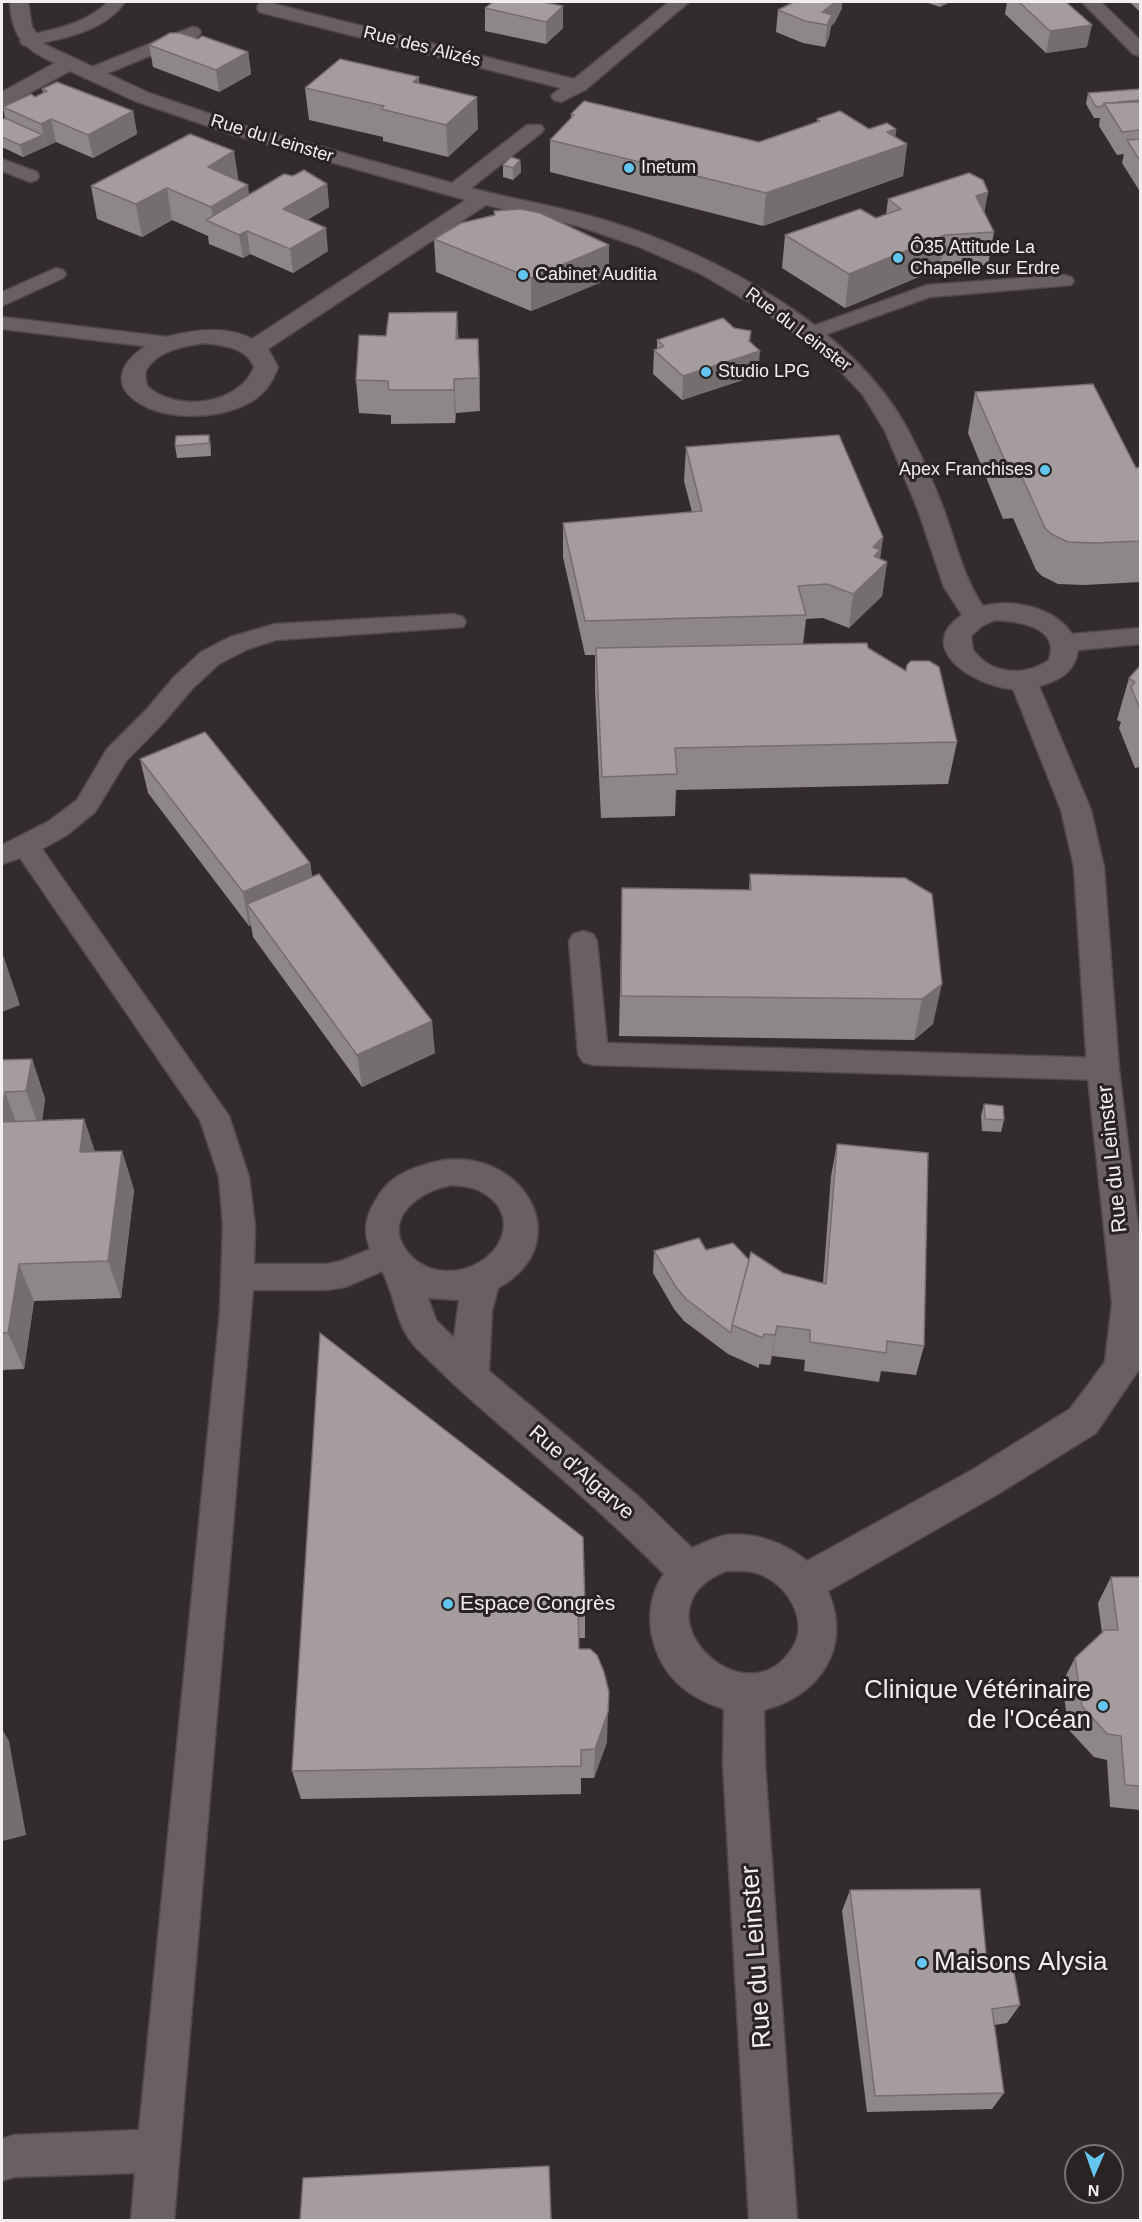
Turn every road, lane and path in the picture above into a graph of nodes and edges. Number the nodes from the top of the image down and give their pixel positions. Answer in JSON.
{"nodes":[{"id":1,"x":20,"y":2,"type":"edge"},
{"id":2,"x":117,"y":2,"type":"edge"},
{"id":3,"x":680,"y":2,"type":"edge"},
{"id":4,"x":1091,"y":2,"type":"edge"},
{"id":5,"x":266,"y":8,"type":"dead end"},
{"id":6,"x":192,"y":32,"type":"dead end"},
{"id":7,"x":29,"y":41,"type":"junction"},
{"id":8,"x":1140,"y":50,"type":"edge"},
{"id":9,"x":68,"y":64,"type":"junction"},
{"id":10,"x":90,"y":74,"type":"junction"},
{"id":11,"x":2,"y":100,"type":"edge"},
{"id":12,"x":534,"y":129,"type":"dead end"},
{"id":13,"x":2,"y":165,"type":"edge"},
{"id":14,"x":30,"y":176,"type":"dead end"},
{"id":15,"x":456,"y":190,"type":"junction"},
{"id":16,"x":483,"y":198,"type":"junction"},
{"id":17,"x":56,"y":274,"type":"dead end"},
{"id":18,"x":1064,"y":281,"type":"dead end"},
{"id":19,"x":2,"y":300,"type":"edge"},
{"id":20,"x":2,"y":323,"type":"edge"},
{"id":21,"x":809,"y":334,"type":"junction"},
{"id":22,"x":168,"y":343,"type":"junction"},
{"id":23,"x":254,"y":348,"type":"junction"},
{"id":24,"x":977,"y":617,"type":"junction"},
{"id":25,"x":454,"y":622,"type":"dead end"},
{"id":26,"x":1140,"y":636,"type":"edge"},
{"id":27,"x":1064,"y":643,"type":"junction"},
{"id":28,"x":1023,"y":680,"type":"junction"},
{"id":29,"x":14,"y":851,"type":"edge"},
{"id":30,"x":583,"y":941,"type":"dead end"},
{"id":31,"x":1103,"y":1069,"type":"junction"},
{"id":32,"x":394,"y":1262,"type":"junction"},
{"id":33,"x":238,"y":1277,"type":"junction"},
{"id":34,"x":482,"y":1280,"type":"junction"},
{"id":35,"x":470,"y":1377,"type":"junction"},
{"id":36,"x":689,"y":1572,"type":"junction"},
{"id":37,"x":804,"y":1584,"type":"junction"},
{"id":38,"x":744,"y":1693,"type":"junction"},
{"id":39,"x":158,"y":2151,"type":"junction"},
{"id":40,"x":2,"y":2160,"type":"edge"},
{"id":41,"x":152,"y":2220,"type":"edge"},
{"id":42,"x":773,"y":2220,"type":"edge"}],
"edges":[{"from":1,"to":7,"type":"street"},
{"from":2,"to":7,"type":"lane"},
{"from":3,"to":5,"type":"street","name":"Rue des Alizés"},
{"from":4,"to":8,"type":"street"},
{"from":6,"to":10,"type":"lane"},
{"from":7,"to":9,"type":"street","name":"Rue du Leinster"},
{"from":9,"to":10,"type":"street","name":"Rue du Leinster"},
{"from":9,"to":11,"type":"street"},
{"from":10,"to":15,"type":"street","name":"Rue du Leinster"},
{"from":12,"to":15,"type":"street"},
{"from":13,"to":14,"type":"lane"},
{"from":15,"to":16,"type":"street","name":"Rue du Leinster"},
{"from":16,"to":21,"type":"street","name":"Rue du Leinster"},
{"from":16,"to":23,"type":"street"},
{"from":17,"to":19,"type":"lane"},
{"from":18,"to":21,"type":"lane"},
{"from":20,"to":22,"type":"lane"},
{"from":21,"to":24,"type":"street","name":"Rue du Leinster"},
{"from":22,"to":23,"type":"street"},
{"from":22,"to":23,"type":"street"},
{"from":24,"to":27,"type":"street"},
{"from":24,"to":28,"type":"street"},
{"from":25,"to":29,"type":"lane"},
{"from":26,"to":27,"type":"street"},
{"from":27,"to":28,"type":"street"},
{"from":28,"to":31,"type":"street","name":"Rue du Leinster"},
{"from":29,"to":33,"type":"lane"},
{"from":30,"to":31,"type":"lane"},
{"from":31,"to":37,"type":"street","name":"Rue du Leinster"},
{"from":32,"to":33,"type":"lane"},
{"from":32,"to":34,"type":"street","name":"Rue d'Algarve"},
{"from":32,"to":34,"type":"street","name":"Rue d'Algarve"},
{"from":32,"to":35,"type":"street","name":"Rue d'Algarve"},
{"from":33,"to":39,"type":"lane"},
{"from":34,"to":35,"type":"street"},
{"from":35,"to":36,"type":"street","name":"Rue d'Algarve"},
{"from":36,"to":37,"type":"street"},
{"from":36,"to":38,"type":"street"},
{"from":37,"to":38,"type":"street"},
{"from":38,"to":42,"type":"street","name":"Rue du Leinster"},
{"from":39,"to":40,"type":"lane"},
{"from":39,"to":41,"type":"lane"}]}
